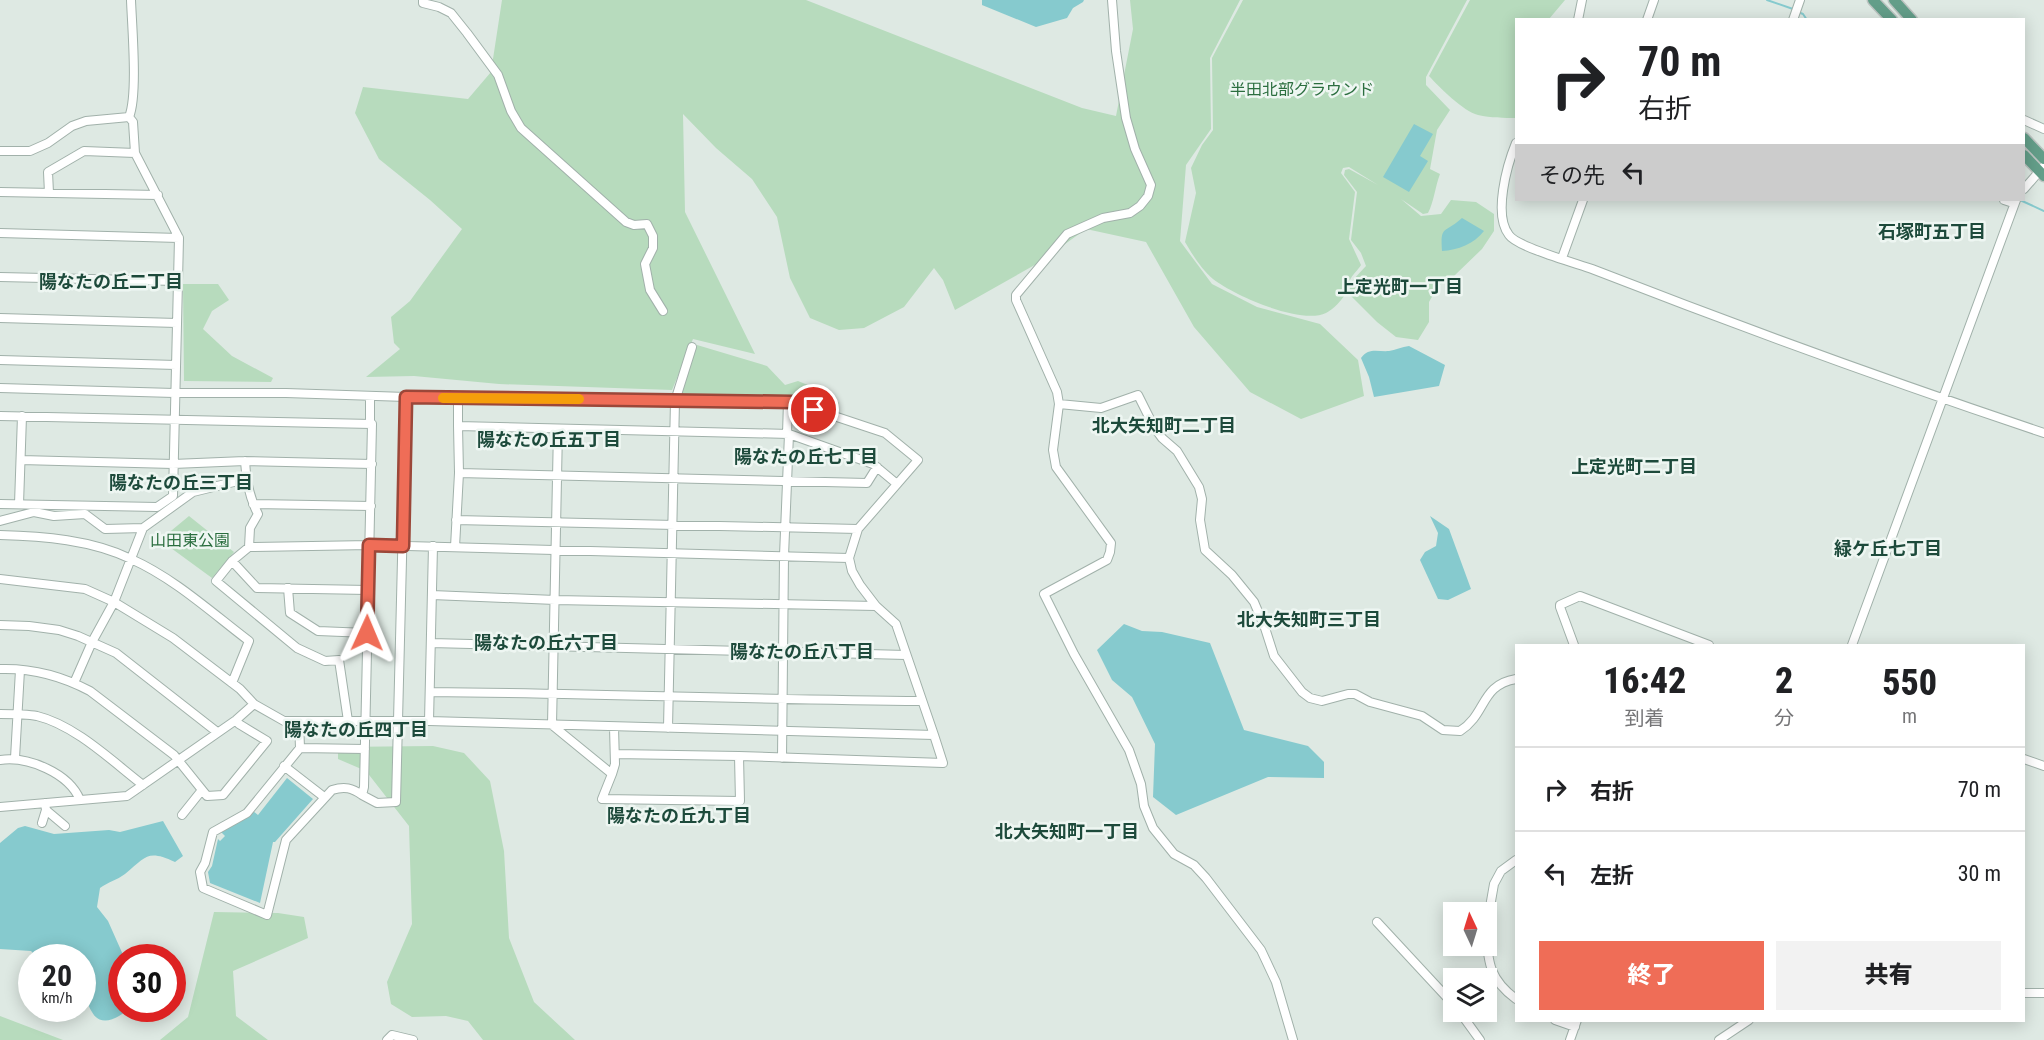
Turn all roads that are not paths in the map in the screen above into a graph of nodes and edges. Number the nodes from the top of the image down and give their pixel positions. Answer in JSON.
{"nodes":[{"id":1,"x":131,"y":0,"type":"edge"},
{"id":2,"x":423,"y":0,"type":"edge"},
{"id":3,"x":1112,"y":0,"type":"edge"},
{"id":4,"x":1582,"y":0,"type":"edge"},
{"id":5,"x":1654,"y":0,"type":"edge"},
{"id":6,"x":1800,"y":0,"type":"edge"},
{"id":7,"x":1873,"y":0,"type":"edge"},
{"id":8,"x":1894,"y":0,"type":"edge"},
{"id":9,"x":1581,"y":18,"type":"edge"},
{"id":10,"x":1648,"y":18,"type":"edge"},
{"id":11,"x":1794,"y":18,"type":"edge"},
{"id":12,"x":1890,"y":18,"type":"edge"},
{"id":13,"x":1910,"y":18,"type":"edge"},
{"id":14,"x":129,"y":117,"type":"junction"},
{"id":15,"x":2025,"y":120,"type":"edge"},
{"id":16,"x":2044,"y":129,"type":"edge"},
{"id":17,"x":2025,"y":139,"type":"edge"},
{"id":18,"x":1515,"y":146,"type":"edge"},
{"id":19,"x":0,"y":151,"type":"edge"},
{"id":20,"x":135,"y":153,"type":"junction"},
{"id":21,"x":2025,"y":156,"type":"edge"},
{"id":22,"x":2044,"y":159,"type":"edge"},
{"id":23,"x":2042,"y":171,"type":"edge"},
{"id":24,"x":2025,"y":188,"type":"edge"},
{"id":25,"x":0,"y":192,"type":"edge"},
{"id":26,"x":49,"y":193,"type":"junction"},
{"id":27,"x":158,"y":195,"type":"junction"},
{"id":28,"x":1583,"y":201,"type":"edge"},
{"id":29,"x":2014,"y":201,"type":"edge"},
{"id":30,"x":0,"y":233,"type":"edge"},
{"id":31,"x":178,"y":238,"type":"junction"},
{"id":32,"x":1562,"y":258,"type":"junction"},
{"id":33,"x":0,"y":278,"type":"edge"},
{"id":34,"x":177,"y":281,"type":"junction"},
{"id":35,"x":663,"y":311,"type":"dead end"},
{"id":36,"x":0,"y":318,"type":"edge"},
{"id":37,"x":177,"y":323,"type":"junction"},
{"id":38,"x":692,"y":347,"type":"dead end"},
{"id":39,"x":0,"y":360,"type":"edge"},
{"id":40,"x":176,"y":365,"type":"junction"},
{"id":41,"x":0,"y":388,"type":"edge"},
{"id":42,"x":174,"y":393,"type":"junction"},
{"id":43,"x":370,"y":396,"type":"junction"},
{"id":44,"x":406,"y":397,"type":"junction"},
{"id":45,"x":458,"y":398,"type":"junction"},
{"id":46,"x":1942,"y":399,"type":"junction"},
{"id":47,"x":675,"y":400,"type":"junction"},
{"id":48,"x":788,"y":402,"type":"junction"},
{"id":49,"x":1059,"y":404,"type":"junction"},
{"id":50,"x":0,"y":416,"type":"edge"},
{"id":51,"x":22,"y":416,"type":"junction"},
{"id":52,"x":174,"y":420,"type":"junction"},
{"id":53,"x":370,"y":424,"type":"junction"},
{"id":54,"x":458,"y":426,"type":"junction"},
{"id":55,"x":558,"y":429,"type":"junction"},
{"id":56,"x":674,"y":431,"type":"junction"},
{"id":57,"x":2044,"y":433,"type":"edge"},
{"id":58,"x":788,"y":434,"type":"junction"},
{"id":59,"x":21,"y":460,"type":"junction"},
{"id":60,"x":245,"y":461,"type":"junction"},
{"id":61,"x":173,"y":464,"type":"junction"},
{"id":62,"x":372,"y":464,"type":"junction"},
{"id":63,"x":877,"y":467,"type":"junction"},
{"id":64,"x":459,"y":473,"type":"junction"},
{"id":65,"x":557,"y":477,"type":"junction"},
{"id":66,"x":675,"y":478,"type":"junction"},
{"id":67,"x":246,"y":479,"type":"junction"},
{"id":68,"x":787,"y":481,"type":"junction"},
{"id":69,"x":897,"y":484,"type":"junction"},
{"id":70,"x":0,"y":504,"type":"edge"},
{"id":71,"x":19,"y":504,"type":"junction"},
{"id":72,"x":253,"y":504,"type":"junction"},
{"id":73,"x":370,"y":506,"type":"junction"},
{"id":74,"x":456,"y":520,"type":"junction"},
{"id":75,"x":0,"y":521,"type":"edge"},
{"id":76,"x":556,"y":522,"type":"junction"},
{"id":77,"x":673,"y":525,"type":"junction"},
{"id":78,"x":785,"y":526,"type":"junction"},
{"id":79,"x":143,"y":528,"type":"junction"},
{"id":80,"x":858,"y":529,"type":"junction"},
{"id":81,"x":0,"y":535,"type":"edge"},
{"id":82,"x":369,"y":545,"type":"junction"},
{"id":83,"x":403,"y":546,"type":"junction"},
{"id":84,"x":433,"y":546,"type":"junction"},
{"id":85,"x":249,"y":547,"type":"junction"},
{"id":86,"x":455,"y":547,"type":"junction"},
{"id":87,"x":556,"y":551,"type":"junction"},
{"id":88,"x":672,"y":554,"type":"junction"},
{"id":89,"x":784,"y":556,"type":"junction"},
{"id":90,"x":131,"y":558,"type":"junction"},
{"id":91,"x":849,"y":558,"type":"junction"},
{"id":92,"x":232,"y":561,"type":"junction"},
{"id":93,"x":0,"y":579,"type":"edge"},
{"id":94,"x":288,"y":588,"type":"junction"},
{"id":95,"x":368,"y":590,"type":"junction"},
{"id":96,"x":432,"y":595,"type":"junction"},
{"id":97,"x":555,"y":600,"type":"junction"},
{"id":98,"x":114,"y":602,"type":"junction"},
{"id":99,"x":671,"y":602,"type":"junction"},
{"id":100,"x":784,"y":605,"type":"junction"},
{"id":101,"x":876,"y":606,"type":"junction"},
{"id":102,"x":0,"y":626,"type":"edge"},
{"id":103,"x":367,"y":633,"type":"junction"},
{"id":104,"x":92,"y":642,"type":"junction"},
{"id":105,"x":431,"y":643,"type":"junction"},
{"id":106,"x":1574,"y":644,"type":"edge"},
{"id":107,"x":1706,"y":644,"type":"edge"},
{"id":108,"x":1852,"y":644,"type":"edge"},
{"id":109,"x":554,"y":647,"type":"junction"},
{"id":110,"x":670,"y":649,"type":"junction"},
{"id":111,"x":783,"y":653,"type":"junction"},
{"id":112,"x":906,"y":655,"type":"junction"},
{"id":113,"x":0,"y":669,"type":"edge"},
{"id":114,"x":20,"y":670,"type":"junction"},
{"id":115,"x":1515,"y":679,"type":"edge"},
{"id":116,"x":74,"y":683,"type":"junction"},
{"id":117,"x":232,"y":683,"type":"junction"},
{"id":118,"x":430,"y":692,"type":"junction"},
{"id":119,"x":553,"y":693,"type":"junction"},
{"id":120,"x":669,"y":695,"type":"junction"},
{"id":121,"x":782,"y":700,"type":"junction"},
{"id":122,"x":922,"y":701,"type":"junction"},
{"id":123,"x":254,"y":704,"type":"junction"},
{"id":124,"x":0,"y":714,"type":"edge"},
{"id":125,"x":16,"y":714,"type":"junction"},
{"id":126,"x":236,"y":720,"type":"junction"},
{"id":127,"x":299,"y":721,"type":"junction"},
{"id":128,"x":398,"y":721,"type":"junction"},
{"id":129,"x":429,"y":721,"type":"junction"},
{"id":130,"x":348,"y":722,"type":"junction"},
{"id":131,"x":365,"y":722,"type":"junction"},
{"id":132,"x":552,"y":725,"type":"junction"},
{"id":133,"x":614,"y":727,"type":"junction"},
{"id":134,"x":668,"y":728,"type":"junction"},
{"id":135,"x":782,"y":731,"type":"junction"},
{"id":136,"x":217,"y":732,"type":"junction"},
{"id":137,"x":934,"y":735,"type":"junction"},
{"id":138,"x":300,"y":748,"type":"junction"},
{"id":139,"x":365,"y":749,"type":"junction"},
{"id":140,"x":615,"y":754,"type":"junction"},
{"id":141,"x":739,"y":756,"type":"junction"},
{"id":142,"x":15,"y":758,"type":"junction"},
{"id":143,"x":782,"y":758,"type":"junction"},
{"id":144,"x":2025,"y":759,"type":"edge"},
{"id":145,"x":0,"y":760,"type":"edge"},
{"id":146,"x":178,"y":761,"type":"junction"},
{"id":147,"x":284,"y":766,"type":"junction"},
{"id":148,"x":2044,"y":766,"type":"edge"},
{"id":149,"x":612,"y":774,"type":"junction"},
{"id":150,"x":143,"y":785,"type":"junction"},
{"id":151,"x":202,"y":790,"type":"junction"},
{"id":152,"x":363,"y":795,"type":"junction"},
{"id":153,"x":324,"y":797,"type":"junction"},
{"id":154,"x":80,"y":800,"type":"junction"},
{"id":155,"x":46,"y":806,"type":"junction"},
{"id":156,"x":0,"y":807,"type":"edge"},
{"id":157,"x":182,"y":815,"type":"dead end"},
{"id":158,"x":42,"y":823,"type":"dead end"},
{"id":159,"x":66,"y":826,"type":"dead end"},
{"id":160,"x":1515,"y":861,"type":"edge"},
{"id":161,"x":1491,"y":902,"type":"edge"},
{"id":162,"x":1377,"y":922,"type":"dead end"},
{"id":163,"x":1488,"y":956,"type":"edge"},
{"id":164,"x":1443,"y":993,"type":"edge"},
{"id":165,"x":2025,"y":993,"type":"edge"},
{"id":166,"x":2044,"y":993,"type":"edge"},
{"id":167,"x":1515,"y":998,"type":"edge"},
{"id":168,"x":1467,"y":1022,"type":"edge"},
{"id":169,"x":1746,"y":1022,"type":"edge"},
{"id":170,"x":1576,"y":1024,"type":"edge"},
{"id":171,"x":387,"y":1040,"type":"edge"},
{"id":172,"x":413,"y":1040,"type":"edge"},
{"id":173,"x":1293,"y":1040,"type":"edge"},
{"id":174,"x":1480,"y":1040,"type":"edge"},
{"id":175,"x":1570,"y":1040,"type":"edge"},
{"id":176,"x":1719,"y":1040,"type":"edge"}],
"edges":[{"from":1,"to":14,"type":"street"},
{"from":2,"to":35,"type":"street"},
{"from":3,"to":49,"type":"street"},
{"from":4,"to":9,"type":"street"},
{"from":5,"to":10,"type":"street"},
{"from":6,"to":11,"type":"street"},
{"from":7,"to":12,"type":"main road"},
{"from":8,"to":13,"type":"main road"},
{"from":14,"to":19,"type":"street"},
{"from":14,"to":20,"type":"street"},
{"from":15,"to":16,"type":"street"},
{"from":17,"to":22,"type":"main road"},
{"from":18,"to":32,"type":"street"},
{"from":20,"to":26,"type":"street"},
{"from":20,"to":27,"type":"street"},
{"from":21,"to":23,"type":"main road"},
{"from":23,"to":24,"type":"street"},
{"from":25,"to":26,"type":"street"},
{"from":26,"to":27,"type":"street"},
{"from":27,"to":31,"type":"street"},
{"from":28,"to":32,"type":"street"},
{"from":29,"to":46,"type":"street"},
{"from":30,"to":31,"type":"street"},
{"from":31,"to":34,"type":"street"},
{"from":32,"to":46,"type":"street"},
{"from":33,"to":34,"type":"street"},
{"from":34,"to":37,"type":"street"},
{"from":36,"to":37,"type":"street"},
{"from":37,"to":40,"type":"street"},
{"from":38,"to":47,"type":"street"},
{"from":39,"to":40,"type":"street"},
{"from":40,"to":42,"type":"street"},
{"from":41,"to":42,"type":"street"},
{"from":42,"to":43,"type":"street"},
{"from":42,"to":52,"type":"street"},
{"from":43,"to":44,"type":"street"},
{"from":43,"to":53,"type":"street"},
{"from":44,"to":45,"type":"street"},
{"from":44,"to":83,"type":"street"},
{"from":45,"to":47,"type":"street"},
{"from":45,"to":54,"type":"street"},
{"from":46,"to":57,"type":"street"},
{"from":46,"to":108,"type":"street"},
{"from":47,"to":48,"type":"street"},
{"from":47,"to":56,"type":"street"},
{"from":48,"to":58,"type":"street"},
{"from":48,"to":69,"type":"street"},
{"from":49,"to":115,"type":"street"},
{"from":49,"to":173,"type":"street"},
{"from":50,"to":51,"type":"street"},
{"from":51,"to":52,"type":"street"},
{"from":51,"to":59,"type":"street"},
{"from":52,"to":53,"type":"street"},
{"from":52,"to":61,"type":"street"},
{"from":53,"to":62,"type":"street"},
{"from":54,"to":55,"type":"street"},
{"from":54,"to":64,"type":"street"},
{"from":55,"to":56,"type":"street"},
{"from":55,"to":65,"type":"street"},
{"from":56,"to":58,"type":"street"},
{"from":56,"to":66,"type":"street"},
{"from":58,"to":63,"type":"street"},
{"from":58,"to":68,"type":"street"},
{"from":59,"to":61,"type":"street"},
{"from":59,"to":71,"type":"street"},
{"from":60,"to":61,"type":"street"},
{"from":60,"to":62,"type":"street"},
{"from":60,"to":67,"type":"street"},
{"from":61,"to":71,"type":"street"},
{"from":62,"to":73,"type":"street"},
{"from":63,"to":68,"type":"street"},
{"from":63,"to":69,"type":"street"},
{"from":64,"to":65,"type":"street"},
{"from":64,"to":74,"type":"street"},
{"from":65,"to":66,"type":"street"},
{"from":65,"to":76,"type":"street"},
{"from":66,"to":68,"type":"street"},
{"from":66,"to":77,"type":"street"},
{"from":67,"to":72,"type":"street"},
{"from":67,"to":79,"type":"street"},
{"from":68,"to":78,"type":"street"},
{"from":69,"to":80,"type":"street"},
{"from":70,"to":71,"type":"street"},
{"from":72,"to":73,"type":"street"},
{"from":72,"to":85,"type":"street"},
{"from":73,"to":82,"type":"street"},
{"from":74,"to":76,"type":"street"},
{"from":74,"to":86,"type":"street"},
{"from":75,"to":79,"type":"street"},
{"from":76,"to":77,"type":"street"},
{"from":76,"to":87,"type":"street"},
{"from":77,"to":78,"type":"street"},
{"from":77,"to":88,"type":"street"},
{"from":78,"to":80,"type":"street"},
{"from":78,"to":89,"type":"street"},
{"from":79,"to":90,"type":"street"},
{"from":80,"to":91,"type":"street"},
{"from":81,"to":90,"type":"street"},
{"from":82,"to":83,"type":"street"},
{"from":82,"to":85,"type":"street"},
{"from":82,"to":95,"type":"street"},
{"from":83,"to":84,"type":"street"},
{"from":83,"to":128,"type":"street"},
{"from":84,"to":86,"type":"street"},
{"from":84,"to":96,"type":"street"},
{"from":85,"to":92,"type":"street"},
{"from":86,"to":87,"type":"street"},
{"from":87,"to":88,"type":"street"},
{"from":87,"to":97,"type":"street"},
{"from":88,"to":89,"type":"street"},
{"from":88,"to":99,"type":"street"},
{"from":89,"to":91,"type":"street"},
{"from":89,"to":100,"type":"street"},
{"from":90,"to":98,"type":"street"},
{"from":90,"to":117,"type":"street"},
{"from":91,"to":101,"type":"street"},
{"from":92,"to":94,"type":"street"},
{"from":92,"to":130,"type":"street"},
{"from":93,"to":98,"type":"street"},
{"from":94,"to":95,"type":"street"},
{"from":94,"to":103,"type":"street"},
{"from":95,"to":103,"type":"street"},
{"from":96,"to":97,"type":"street"},
{"from":96,"to":105,"type":"street"},
{"from":97,"to":99,"type":"street"},
{"from":97,"to":109,"type":"street"},
{"from":98,"to":104,"type":"street"},
{"from":98,"to":117,"type":"street"},
{"from":99,"to":100,"type":"street"},
{"from":99,"to":110,"type":"street"},
{"from":100,"to":101,"type":"street"},
{"from":100,"to":111,"type":"street"},
{"from":101,"to":112,"type":"street"},
{"from":102,"to":104,"type":"street"},
{"from":103,"to":131,"type":"street"},
{"from":104,"to":116,"type":"street"},
{"from":104,"to":136,"type":"street"},
{"from":105,"to":109,"type":"street"},
{"from":105,"to":118,"type":"street"},
{"from":106,"to":107,"type":"street"},
{"from":109,"to":110,"type":"street"},
{"from":109,"to":119,"type":"street"},
{"from":110,"to":111,"type":"street"},
{"from":110,"to":120,"type":"street"},
{"from":111,"to":112,"type":"street"},
{"from":111,"to":121,"type":"street"},
{"from":112,"to":122,"type":"street"},
{"from":113,"to":114,"type":"street"},
{"from":114,"to":116,"type":"street"},
{"from":114,"to":125,"type":"street"},
{"from":116,"to":146,"type":"street"},
{"from":117,"to":123,"type":"street"},
{"from":118,"to":119,"type":"street"},
{"from":118,"to":129,"type":"street"},
{"from":119,"to":120,"type":"street"},
{"from":119,"to":132,"type":"street"},
{"from":120,"to":121,"type":"street"},
{"from":120,"to":134,"type":"street"},
{"from":121,"to":122,"type":"street"},
{"from":121,"to":135,"type":"street"},
{"from":122,"to":137,"type":"street"},
{"from":123,"to":126,"type":"street"},
{"from":123,"to":127,"type":"street"},
{"from":124,"to":125,"type":"street"},
{"from":125,"to":142,"type":"street"},
{"from":125,"to":150,"type":"street"},
{"from":126,"to":136,"type":"street"},
{"from":126,"to":151,"type":"street"},
{"from":127,"to":130,"type":"street"},
{"from":127,"to":138,"type":"street"},
{"from":128,"to":129,"type":"street"},
{"from":128,"to":131,"type":"street"},
{"from":128,"to":152,"type":"street"},
{"from":129,"to":132,"type":"street"},
{"from":130,"to":131,"type":"street"},
{"from":131,"to":139,"type":"street"},
{"from":132,"to":133,"type":"street"},
{"from":132,"to":149,"type":"street"},
{"from":133,"to":134,"type":"street"},
{"from":133,"to":140,"type":"street"},
{"from":134,"to":135,"type":"street"},
{"from":135,"to":137,"type":"street"},
{"from":135,"to":143,"type":"street"},
{"from":136,"to":146,"type":"street"},
{"from":137,"to":143,"type":"street"},
{"from":138,"to":139,"type":"street"},
{"from":138,"to":147,"type":"street"},
{"from":139,"to":152,"type":"street"},
{"from":140,"to":141,"type":"street"},
{"from":140,"to":149,"type":"street"},
{"from":141,"to":143,"type":"street"},
{"from":141,"to":149,"type":"street"},
{"from":142,"to":145,"type":"street"},
{"from":142,"to":154,"type":"street"},
{"from":144,"to":148,"type":"street"},
{"from":146,"to":150,"type":"street"},
{"from":146,"to":151,"type":"street"},
{"from":147,"to":153,"type":"street"},
{"from":147,"to":153,"type":"street"},
{"from":150,"to":154,"type":"street"},
{"from":151,"to":157,"type":"street"},
{"from":152,"to":153,"type":"street"},
{"from":154,"to":155,"type":"street"},
{"from":155,"to":156,"type":"street"},
{"from":155,"to":158,"type":"street"},
{"from":155,"to":159,"type":"street"},
{"from":160,"to":161,"type":"street"},
{"from":162,"to":164,"type":"street"},
{"from":163,"to":167,"type":"street"},
{"from":165,"to":166,"type":"street"},
{"from":168,"to":174,"type":"street"},
{"from":169,"to":176,"type":"street"},
{"from":170,"to":175,"type":"street"},
{"from":171,"to":172,"type":"street"}]}
